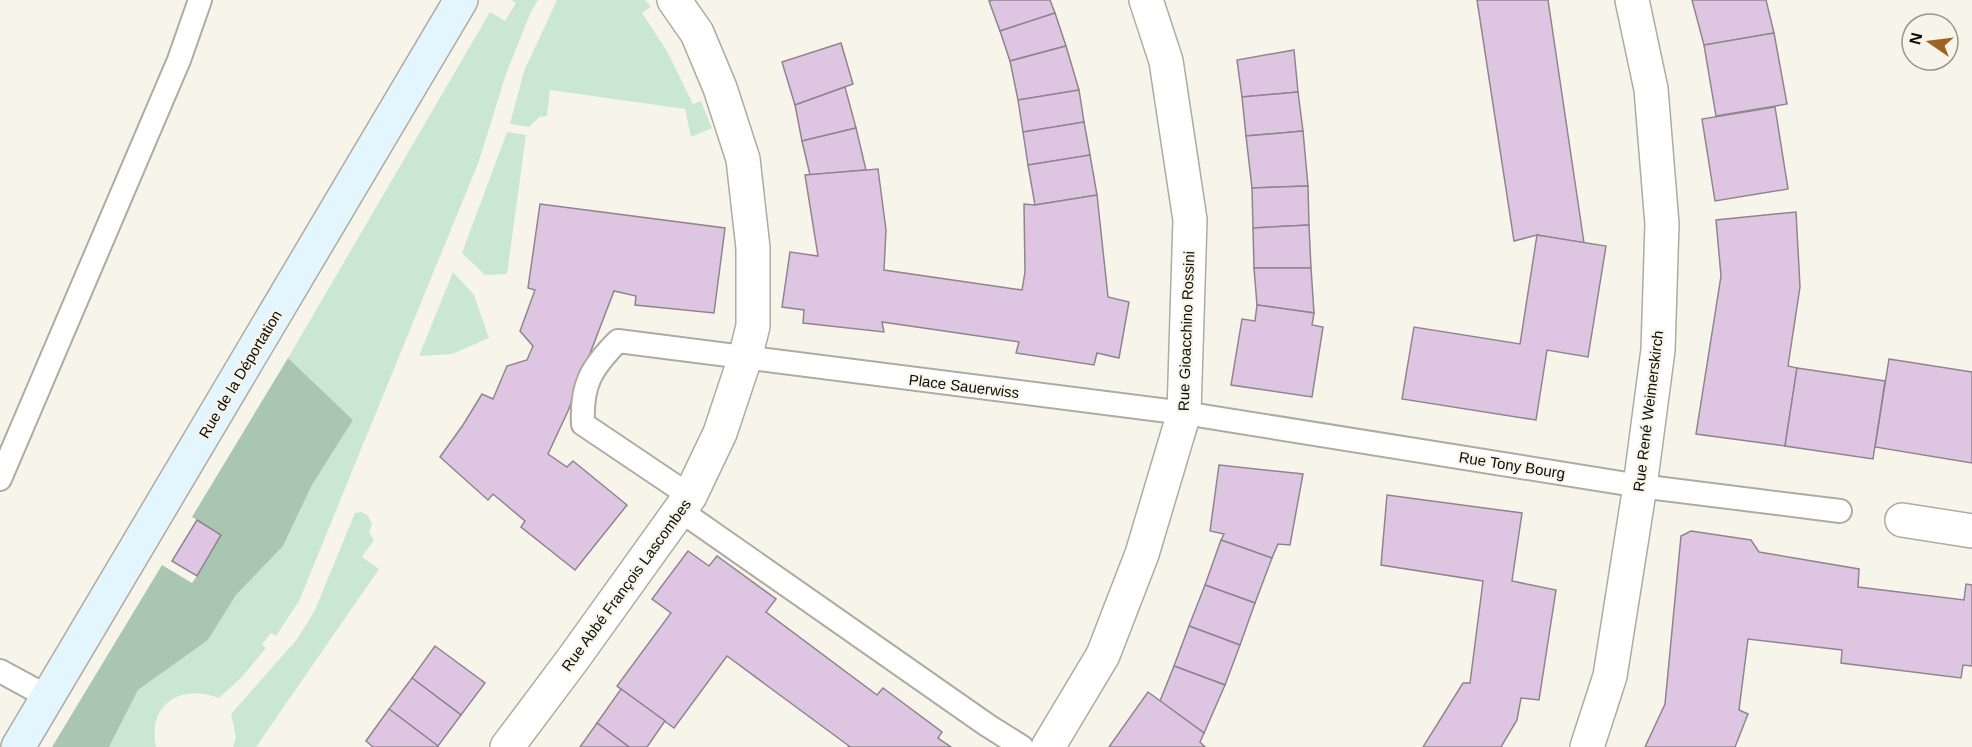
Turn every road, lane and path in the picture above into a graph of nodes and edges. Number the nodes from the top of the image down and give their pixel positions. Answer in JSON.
{"nodes":[{"id":1,"x":200,"y":0,"type":"edge"},
{"id":2,"x":461,"y":0,"type":"edge"},
{"id":3,"x":674,"y":0,"type":"edge"},
{"id":4,"x":1146,"y":0,"type":"edge"},
{"id":5,"x":1632,"y":0,"type":"edge"},
{"id":6,"x":745,"y":358,"type":"junction"},
{"id":7,"x":1184,"y":413,"type":"junction"},
{"id":8,"x":0,"y":479,"type":"edge"},
{"id":9,"x":1640,"y":486,"type":"junction"},
{"id":10,"x":685,"y":503,"type":"junction"},
{"id":11,"x":1840,"y":511,"type":"dead end"},
{"id":12,"x":1902,"y":520,"type":"dead end"},
{"id":13,"x":1972,"y":531,"type":"edge"},
{"id":14,"x":0,"y":671,"type":"edge"},
{"id":15,"x":48,"y":697,"type":"junction"},
{"id":16,"x":18,"y":747,"type":"edge"},
{"id":17,"x":507,"y":747,"type":"edge"},
{"id":18,"x":1022,"y":747,"type":"edge"},
{"id":19,"x":1048,"y":747,"type":"edge"},
{"id":20,"x":1587,"y":747,"type":"edge"}],
"edges":[{"from":1,"to":8,"type":"lane"},
{"from":2,"to":15,"type":"street","name":"Rue de la Déportation"},
{"from":3,"to":6,"type":"street","name":"Rue Abbé François Lascombes"},
{"from":4,"to":7,"type":"street","name":"Rue Gioacchino Rossini"},
{"from":5,"to":9,"type":"street","name":"Rue René Weimerskirch"},
{"from":6,"to":7,"type":"lane","name":"Place Sauerwiss"},
{"from":6,"to":10,"type":"street","name":"Rue Abbé François Lascombes"},
{"from":6,"to":10,"type":"lane","name":"Place Sauerwiss"},
{"from":7,"to":9,"type":"lane","name":"Rue Tony Bourg"},
{"from":7,"to":19,"type":"street","name":"Rue Gioacchino Rossini"},
{"from":9,"to":11,"type":"lane","name":"Rue Tony Bourg"},
{"from":9,"to":20,"type":"street","name":"Rue René Weimerskirch"},
{"from":10,"to":17,"type":"street","name":"Rue Abbé François Lascombes"},
{"from":10,"to":18,"type":"lane"},
{"from":12,"to":13,"type":"street"},
{"from":14,"to":15,"type":"lane"},
{"from":15,"to":16,"type":"street","name":"Rue de la Déportation"}]}
